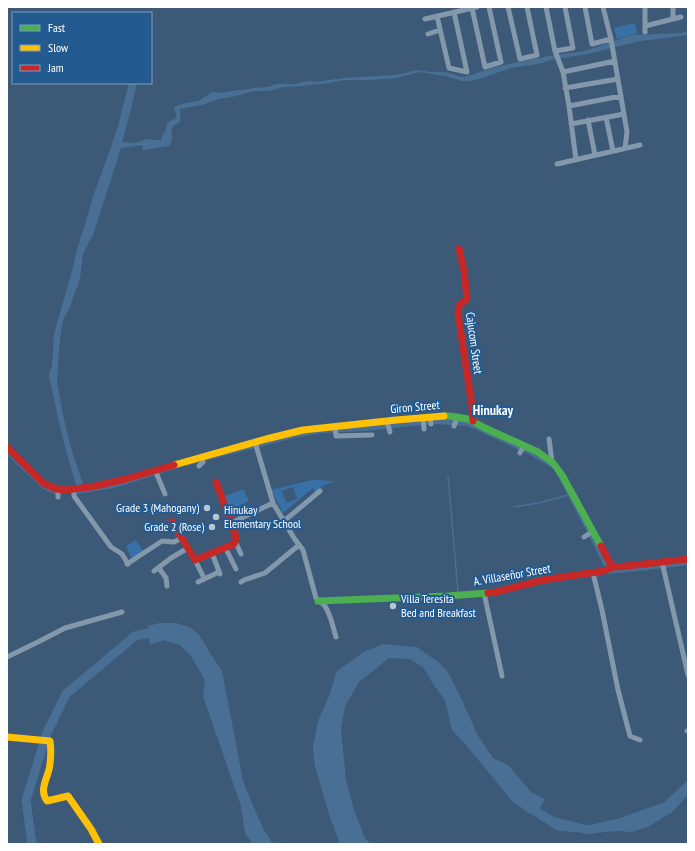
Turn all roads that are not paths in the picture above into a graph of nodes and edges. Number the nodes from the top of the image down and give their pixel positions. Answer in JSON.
{"nodes":[{"id":1,"x":489,"y":7,"type":"edge"},
{"id":2,"x":508,"y":7,"type":"edge"},
{"id":3,"x":527,"y":7,"type":"edge"},
{"id":4,"x":546,"y":7,"type":"edge"},
{"id":5,"x":565,"y":7,"type":"edge"},
{"id":6,"x":585,"y":7,"type":"edge"},
{"id":7,"x":603,"y":7,"type":"edge"},
{"id":8,"x":645,"y":7,"type":"edge"},
{"id":9,"x":673,"y":7,"type":"edge"},
{"id":10,"x":475,"y":8,"type":"edge"},
{"id":11,"x":454,"y":12,"type":"junction"},
{"id":12,"x":437,"y":16,"type":"junction"},
{"id":13,"x":681,"y":17,"type":"dead end"},
{"id":14,"x":425,"y":19,"type":"dead end"},
{"id":15,"x":673,"y":19,"type":"junction"},
{"id":16,"x":645,"y":26,"type":"junction"},
{"id":17,"x":440,"y":30,"type":"junction"},
{"id":18,"x":645,"y":32,"type":"dead end"},
{"id":19,"x":428,"y":34,"type":"dead end"},
{"id":20,"x":611,"y":39,"type":"junction"},
{"id":21,"x":555,"y":51,"type":"junction"},
{"id":22,"x":615,"y":61,"type":"junction"},
{"id":23,"x":562,"y":72,"type":"junction"},
{"id":24,"x":618,"y":79,"type":"junction"},
{"id":25,"x":565,"y":88,"type":"junction"},
{"id":26,"x":621,"y":96,"type":"junction"},
{"id":27,"x":569,"y":106,"type":"junction"},
{"id":28,"x":624,"y":114,"type":"junction"},
{"id":29,"x":606,"y":117,"type":"junction"},
{"id":30,"x":588,"y":120,"type":"junction"},
{"id":31,"x":571,"y":124,"type":"junction"},
{"id":32,"x":640,"y":145,"type":"dead end"},
{"id":33,"x":625,"y":148,"type":"junction"},
{"id":34,"x":613,"y":151,"type":"junction"},
{"id":35,"x":596,"y":155,"type":"junction"},
{"id":36,"x":576,"y":160,"type":"junction"},
{"id":37,"x":557,"y":164,"type":"dead end"},
{"id":38,"x":458,"y":249,"type":"dead end"},
{"id":39,"x":457,"y":417,"type":"junction"},
{"id":40,"x":473,"y":421,"type":"junction"},
{"id":41,"x":454,"y":426,"type":"dead end"},
{"id":42,"x":336,"y":429,"type":"junction"},
{"id":43,"x":372,"y":435,"type":"dead end"},
{"id":44,"x":549,"y":439,"type":"dead end"},
{"id":45,"x":256,"y":445,"type":"junction"},
{"id":46,"x":524,"y":446,"type":"junction"},
{"id":47,"x":7,"y":447,"type":"edge"},
{"id":48,"x":520,"y":453,"type":"dead end"},
{"id":49,"x":552,"y":462,"type":"junction"},
{"id":50,"x":156,"y":473,"type":"junction"},
{"id":51,"x":216,"y":482,"type":"dead end"},
{"id":52,"x":320,"y":491,"type":"dead end"},
{"id":53,"x":76,"y":492,"type":"junction"},
{"id":54,"x":165,"y":494,"type":"dead end"},
{"id":55,"x":274,"y":502,"type":"junction"},
{"id":56,"x":284,"y":521,"type":"junction"},
{"id":57,"x":172,"y":522,"type":"dead end"},
{"id":58,"x":232,"y":523,"type":"junction"},
{"id":59,"x":182,"y":538,"type":"junction"},
{"id":60,"x":235,"y":541,"type":"junction"},
{"id":61,"x":299,"y":545,"type":"junction"},
{"id":62,"x":225,"y":547,"type":"junction"},
{"id":63,"x":188,"y":548,"type":"junction"},
{"id":64,"x":212,"y":553,"type":"junction"},
{"id":65,"x":241,"y":554,"type":"dead end"},
{"id":66,"x":688,"y":559,"type":"edge"},
{"id":67,"x":195,"y":560,"type":"dead end"},
{"id":68,"x":662,"y":565,"type":"junction"},
{"id":69,"x":159,"y":568,"type":"junction"},
{"id":70,"x":236,"y":569,"type":"dead end"},
{"id":71,"x":609,"y":569,"type":"junction"},
{"id":72,"x":154,"y":571,"type":"dead end"},
{"id":73,"x":593,"y":573,"type":"junction"},
{"id":74,"x":204,"y":578,"type":"junction"},
{"id":75,"x":198,"y":582,"type":"dead end"},
{"id":76,"x":241,"y":582,"type":"dead end"},
{"id":77,"x":167,"y":586,"type":"dead end"},
{"id":78,"x":484,"y":593,"type":"junction"},
{"id":79,"x":318,"y":601,"type":"junction"},
{"id":80,"x":122,"y":612,"type":"dead end"},
{"id":81,"x":336,"y":637,"type":"dead end"},
{"id":82,"x":7,"y":656,"type":"edge"},
{"id":83,"x":688,"y":675,"type":"edge"},
{"id":84,"x":502,"y":676,"type":"dead end"},
{"id":85,"x":7,"y":736,"type":"edge"},
{"id":86,"x":640,"y":740,"type":"dead end"},
{"id":87,"x":99,"y":844,"type":"edge"}],
"edges":[{"from":1,"to":10,"type":"street"},
{"from":2,"to":3,"type":"street"},
{"from":4,"to":21,"type":"street"},
{"from":5,"to":21,"type":"street"},
{"from":6,"to":20,"type":"street"},
{"from":7,"to":20,"type":"street"},
{"from":8,"to":16,"type":"street"},
{"from":9,"to":15,"type":"street"},
{"from":10,"to":11,"type":"street"},
{"from":11,"to":12,"type":"street"},
{"from":11,"to":17,"type":"street"},
{"from":12,"to":14,"type":"street"},
{"from":12,"to":17,"type":"street"},
{"from":13,"to":15,"type":"street"},
{"from":15,"to":16,"type":"street"},
{"from":16,"to":18,"type":"street"},
{"from":17,"to":19,"type":"street"},
{"from":20,"to":22,"type":"street"},
{"from":21,"to":23,"type":"street"},
{"from":22,"to":23,"type":"street"},
{"from":22,"to":24,"type":"street"},
{"from":23,"to":25,"type":"street"},
{"from":24,"to":25,"type":"street"},
{"from":24,"to":26,"type":"street"},
{"from":25,"to":27,"type":"street"},
{"from":26,"to":27,"type":"street"},
{"from":26,"to":28,"type":"street"},
{"from":27,"to":31,"type":"street"},
{"from":28,"to":29,"type":"street"},
{"from":28,"to":33,"type":"street"},
{"from":29,"to":30,"type":"street"},
{"from":29,"to":34,"type":"street"},
{"from":30,"to":31,"type":"street"},
{"from":30,"to":35,"type":"street"},
{"from":31,"to":36,"type":"street"},
{"from":32,"to":33,"type":"street"},
{"from":33,"to":34,"type":"street"},
{"from":34,"to":35,"type":"street"},
{"from":35,"to":36,"type":"street"},
{"from":36,"to":37,"type":"street"},
{"from":38,"to":40,"type":"street","name":"Cajucom Street"},
{"from":39,"to":40,"type":"street","name":"Giron Street"},
{"from":39,"to":41,"type":"street"},
{"from":39,"to":42,"type":"street","name":"Giron Street"},
{"from":40,"to":46,"type":"street","name":"Giron Street"},
{"from":42,"to":43,"type":"street"},
{"from":42,"to":45,"type":"street","name":"Giron Street"},
{"from":44,"to":49,"type":"street"},
{"from":45,"to":50,"type":"street","name":"Giron Street"},
{"from":45,"to":55,"type":"street"},
{"from":46,"to":48,"type":"street"},
{"from":46,"to":49,"type":"street","name":"Giron Street"},
{"from":47,"to":53,"type":"street","name":"Giron Street"},
{"from":49,"to":71,"type":"street","name":"Giron Street"},
{"from":50,"to":53,"type":"street","name":"Giron Street"},
{"from":50,"to":54,"type":"street"},
{"from":51,"to":58,"type":"street"},
{"from":52,"to":56,"type":"street"},
{"from":53,"to":59,"type":"street"},
{"from":55,"to":56,"type":"street"},
{"from":55,"to":58,"type":"street"},
{"from":56,"to":61,"type":"street"},
{"from":57,"to":59,"type":"street"},
{"from":58,"to":60,"type":"street"},
{"from":59,"to":63,"type":"street"},
{"from":60,"to":62,"type":"street"},
{"from":60,"to":65,"type":"street"},
{"from":61,"to":76,"type":"street"},
{"from":61,"to":79,"type":"street"},
{"from":62,"to":64,"type":"street"},
{"from":62,"to":70,"type":"street"},
{"from":63,"to":64,"type":"street"},
{"from":63,"to":69,"type":"street"},
{"from":64,"to":74,"type":"street"},
{"from":66,"to":68,"type":"street"},
{"from":67,"to":74,"type":"street"},
{"from":68,"to":71,"type":"street"},
{"from":68,"to":83,"type":"street"},
{"from":69,"to":72,"type":"street"},
{"from":69,"to":77,"type":"street"},
{"from":71,"to":73,"type":"street","name":"A. Villaseñor Street"},
{"from":73,"to":78,"type":"street","name":"A. Villaseñor Street"},
{"from":73,"to":86,"type":"street"},
{"from":74,"to":75,"type":"street"},
{"from":78,"to":79,"type":"street","name":"A. Villaseñor Street"},
{"from":78,"to":84,"type":"street"},
{"from":79,"to":81,"type":"street"},
{"from":80,"to":82,"type":"street"},
{"from":85,"to":87,"type":"street"}]}
